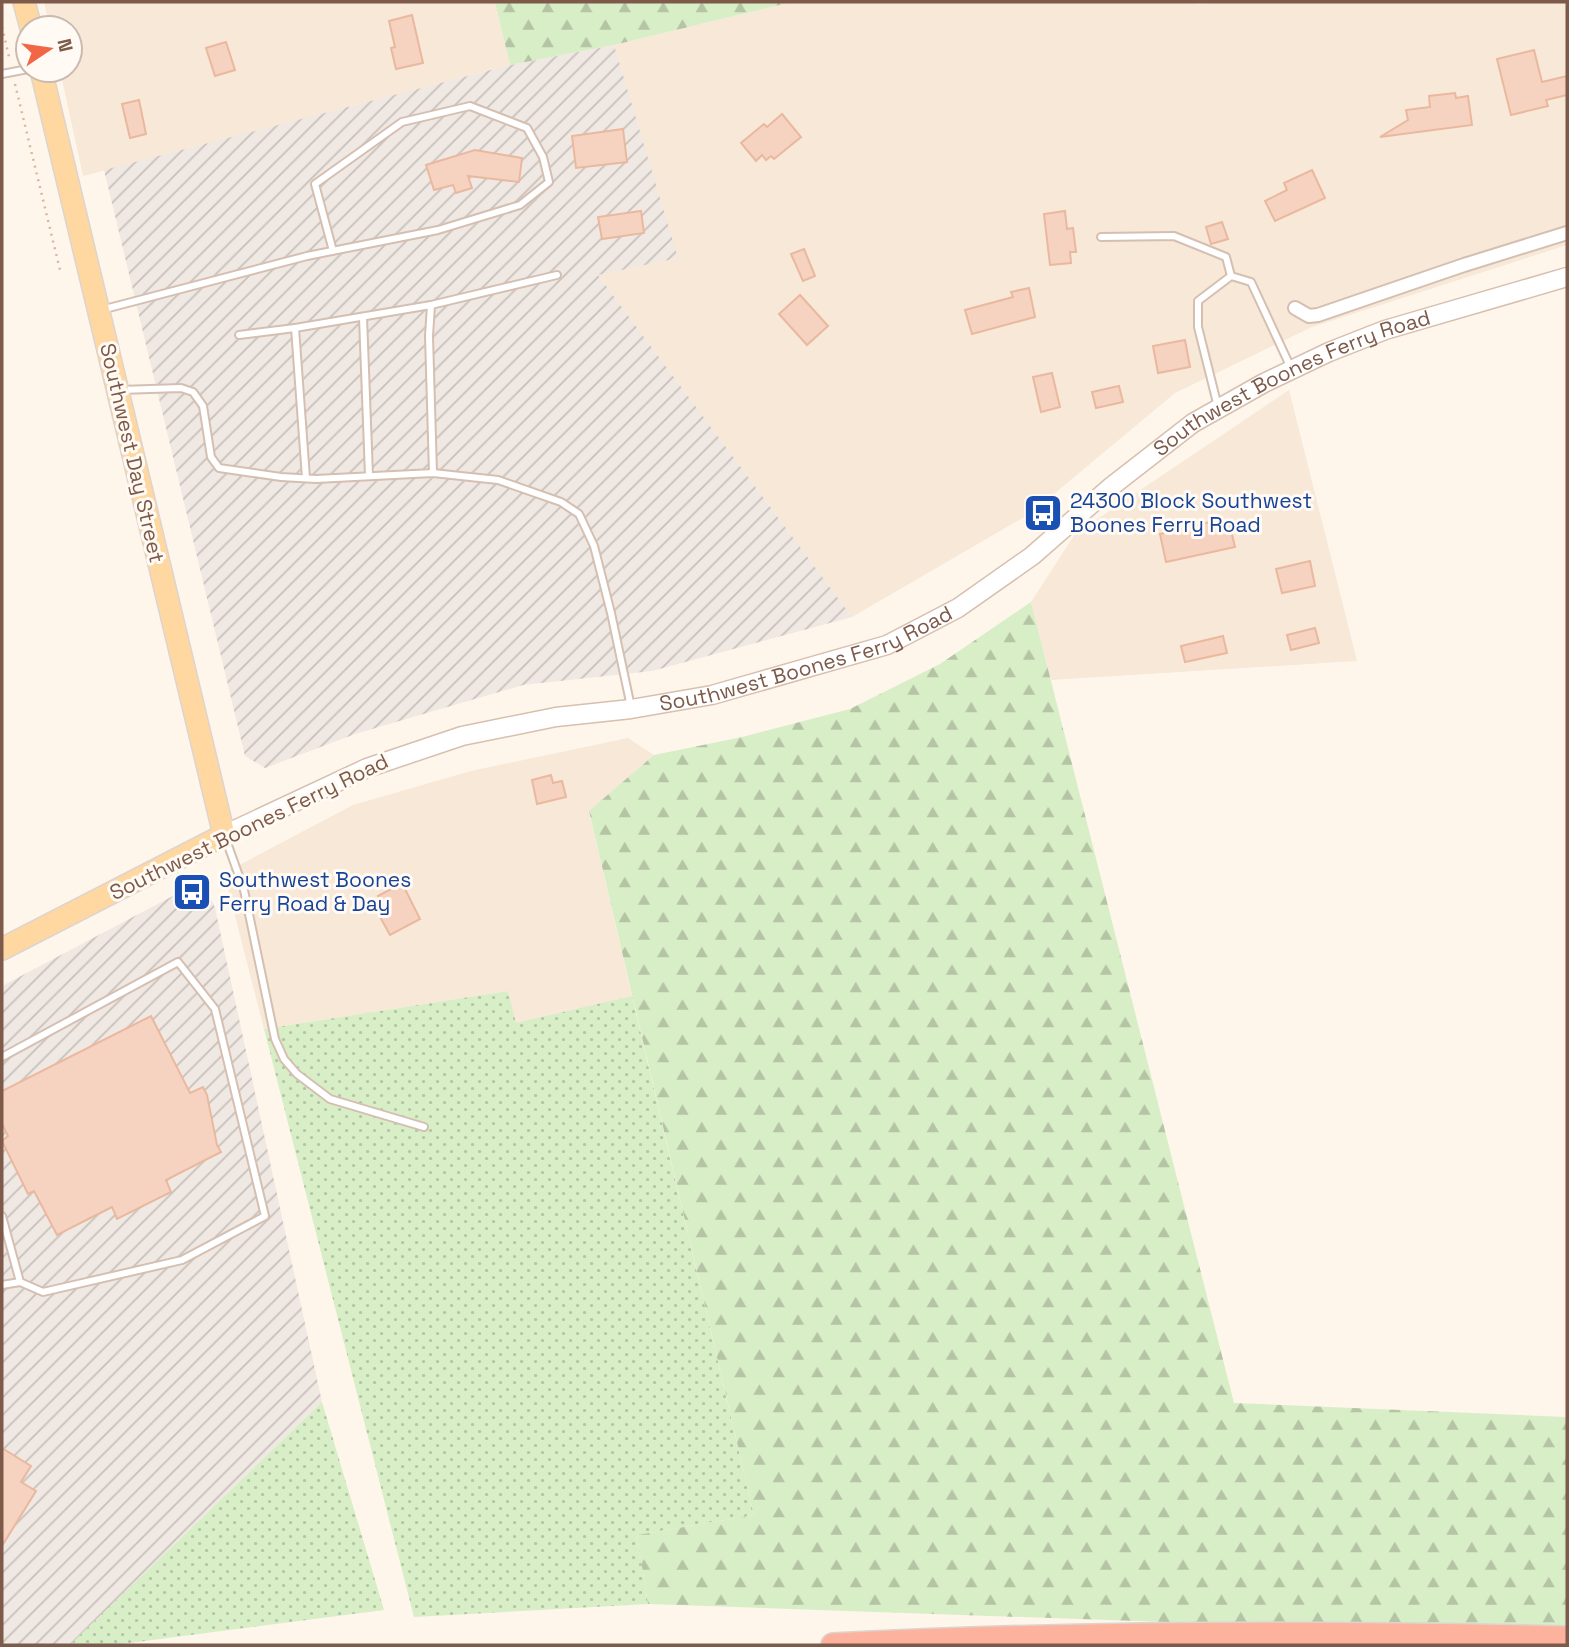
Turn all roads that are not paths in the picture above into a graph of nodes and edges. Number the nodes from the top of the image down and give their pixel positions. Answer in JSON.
{"nodes":[{"id":1,"x":44,"y":84,"type":"edge"},
{"id":2,"x":1567,"y":233,"type":"edge"},
{"id":3,"x":1101,"y":237,"type":"dead end"},
{"id":4,"x":333,"y":251,"type":"junction"},
{"id":5,"x":557,"y":275,"type":"dead end"},
{"id":6,"x":1231,"y":276,"type":"junction"},
{"id":7,"x":1567,"y":277,"type":"edge"},
{"id":8,"x":431,"y":305,"type":"junction"},
{"id":9,"x":1295,"y":308,"type":"dead end"},
{"id":10,"x":99,"y":310,"type":"junction"},
{"id":11,"x":363,"y":317,"type":"junction"},
{"id":12,"x":295,"y":328,"type":"junction"},
{"id":13,"x":239,"y":335,"type":"dead end"},
{"id":14,"x":1292,"y":369,"type":"junction"},
{"id":15,"x":117,"y":390,"type":"junction"},
{"id":16,"x":1218,"y":409,"type":"junction"},
{"id":17,"x":433,"y":473,"type":"junction"},
{"id":18,"x":369,"y":476,"type":"junction"},
{"id":19,"x":306,"y":478,"type":"junction"},
{"id":20,"x":632,"y":709,"type":"junction"},
{"id":21,"x":224,"y":835,"type":"junction"},
{"id":22,"x":2,"y":949,"type":"edge"},
{"id":23,"x":2,"y":1057,"type":"edge"},
{"id":24,"x":424,"y":1127,"type":"dead end"},
{"id":25,"x":2,"y":1216,"type":"edge"},
{"id":26,"x":20,"y":1282,"type":"junction"},
{"id":27,"x":2,"y":1284,"type":"edge"},
{"id":28,"x":1567,"y":1638,"type":"edge"},
{"id":29,"x":833,"y":1645,"type":"edge"}],
"edges":[{"from":1,"to":10,"type":"main road","name":"Southwest Day Street"},
{"from":2,"to":9,"type":"street","name":"Southwest Boones Ferry Road"},
{"from":3,"to":6,"type":"lane"},
{"from":4,"to":4,"type":"lane"},
{"from":4,"to":10,"type":"lane"},
{"from":5,"to":8,"type":"lane"},
{"from":6,"to":14,"type":"lane"},
{"from":6,"to":16,"type":"lane"},
{"from":7,"to":14,"type":"main road","name":"Southwest Boones Ferry Road"},
{"from":8,"to":11,"type":"lane"},
{"from":8,"to":17,"type":"lane"},
{"from":10,"to":15,"type":"main road","name":"Southwest Day Street"},
{"from":11,"to":12,"type":"lane"},
{"from":11,"to":18,"type":"lane"},
{"from":12,"to":13,"type":"lane"},
{"from":12,"to":19,"type":"lane"},
{"from":14,"to":16,"type":"main road","name":"Southwest Boones Ferry Road"},
{"from":15,"to":19,"type":"lane"},
{"from":15,"to":21,"type":"main road","name":"Southwest Day Street"},
{"from":16,"to":20,"type":"main road","name":"Southwest Boones Ferry Road"},
{"from":17,"to":18,"type":"lane"},
{"from":17,"to":20,"type":"lane"},
{"from":18,"to":19,"type":"lane"},
{"from":20,"to":21,"type":"main road","name":"Southwest Boones Ferry Road"},
{"from":21,"to":22,"type":"main road","name":"Southwest Boones Ferry Road"},
{"from":21,"to":24,"type":"lane"},
{"from":23,"to":26,"type":"lane"},
{"from":25,"to":26,"type":"lane"},
{"from":26,"to":27,"type":"lane"},
{"from":28,"to":29,"type":"highway"}]}
